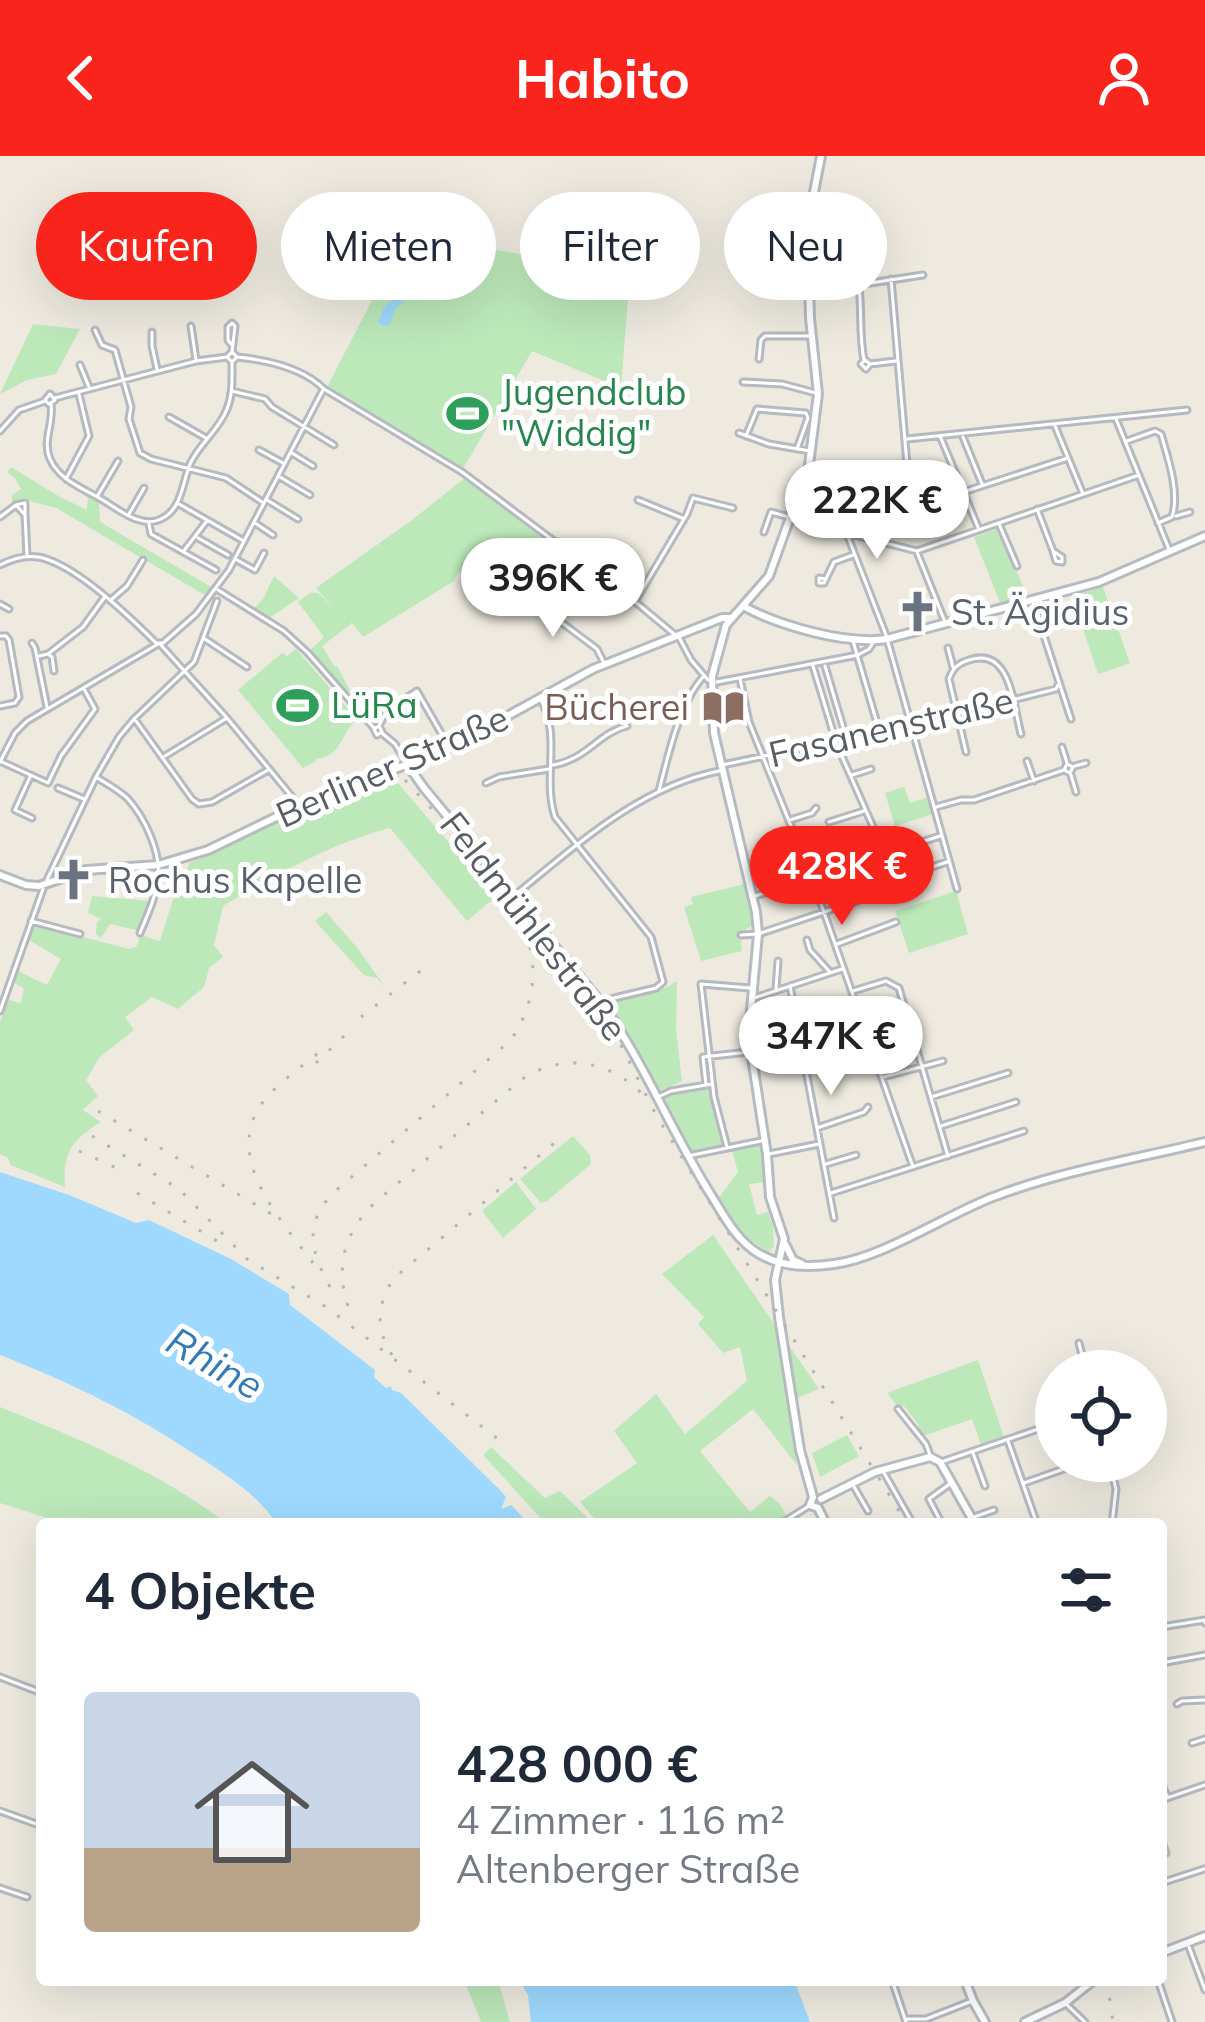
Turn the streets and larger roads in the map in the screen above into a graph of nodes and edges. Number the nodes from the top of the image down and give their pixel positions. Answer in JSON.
{"nodes":[{"id":1,"x":821,"y":156,"type":"edge"},
{"id":2,"x":814,"y":192,"type":"edge"},
{"id":3,"x":922,"y":275,"type":"dead end"},
{"id":4,"x":891,"y":279,"type":"junction"},
{"id":5,"x":887,"y":280,"type":"edge"},
{"id":6,"x":810,"y":300,"type":"edge"},
{"id":7,"x":860,"y":300,"type":"edge"},
{"id":8,"x":191,"y":326,"type":"dead end"},
{"id":9,"x":94,"y":330,"type":"dead end"},
{"id":10,"x":152,"y":332,"type":"dead end"},
{"id":11,"x":812,"y":336,"type":"junction"},
{"id":12,"x":232,"y":344,"type":"dead end"},
{"id":13,"x":232,"y":352,"type":"junction"},
{"id":14,"x":226,"y":357,"type":"junction"},
{"id":15,"x":237,"y":357,"type":"junction"},
{"id":16,"x":759,"y":359,"type":"dead end"},
{"id":17,"x":196,"y":361,"type":"junction"},
{"id":18,"x":898,"y":361,"type":"junction"},
{"id":19,"x":232,"y":362,"type":"junction"},
{"id":20,"x":80,"y":365,"type":"dead end"},
{"id":21,"x":158,"y":371,"type":"junction"},
{"id":22,"x":122,"y":380,"type":"junction"},
{"id":23,"x":743,"y":382,"type":"dead end"},
{"id":24,"x":89,"y":389,"type":"junction"},
{"id":25,"x":324,"y":389,"type":"junction"},
{"id":26,"x":232,"y":391,"type":"junction"},
{"id":27,"x":79,"y":392,"type":"junction"},
{"id":28,"x":818,"y":394,"type":"junction"},
{"id":29,"x":50,"y":401,"type":"junction"},
{"id":30,"x":1187,"y":410,"type":"dead end"},
{"id":31,"x":170,"y":417,"type":"dead end"},
{"id":32,"x":1116,"y":417,"type":"junction"},
{"id":33,"x":1054,"y":424,"type":"junction"},
{"id":34,"x":304,"y":427,"type":"junction"},
{"id":35,"x":0,"y":431,"type":"edge"},
{"id":36,"x":739,"y":433,"type":"dead end"},
{"id":37,"x":962,"y":434,"type":"junction"},
{"id":38,"x":746,"y":436,"type":"junction"},
{"id":39,"x":940,"y":436,"type":"junction"},
{"id":40,"x":208,"y":439,"type":"junction"},
{"id":41,"x":905,"y":439,"type":"junction"},
{"id":42,"x":1125,"y":442,"type":"junction"},
{"id":43,"x":334,"y":445,"type":"dead end"},
{"id":44,"x":797,"y":449,"type":"junction"},
{"id":45,"x":259,"y":450,"type":"dead end"},
{"id":46,"x":812,"y":451,"type":"junction"},
{"id":47,"x":291,"y":452,"type":"junction"},
{"id":48,"x":1068,"y":458,"type":"junction"},
{"id":49,"x":118,"y":461,"type":"dead end"},
{"id":50,"x":285,"y":464,"type":"junction"},
{"id":51,"x":313,"y":466,"type":"dead end"},
{"id":52,"x":188,"y":467,"type":"junction"},
{"id":53,"x":1139,"y":475,"type":"junction"},
{"id":54,"x":278,"y":476,"type":"junction"},
{"id":55,"x":66,"y":479,"type":"junction"},
{"id":56,"x":836,"y":480,"type":"dead end"},
{"id":57,"x":982,"y":486,"type":"junction"},
{"id":58,"x":144,"y":488,"type":"dead end"},
{"id":59,"x":882,"y":489,"type":"junction"},
{"id":60,"x":964,"y":492,"type":"junction"},
{"id":61,"x":1083,"y":494,"type":"junction"},
{"id":62,"x":310,"y":495,"type":"dead end"},
{"id":63,"x":97,"y":496,"type":"junction"},
{"id":64,"x":638,"y":500,"type":"dead end"},
{"id":65,"x":265,"y":501,"type":"junction"},
{"id":66,"x":177,"y":503,"type":"junction"},
{"id":67,"x":733,"y":508,"type":"dead end"},
{"id":68,"x":1037,"y":509,"type":"junction"},
{"id":69,"x":1190,"y":512,"type":"dead end"},
{"id":70,"x":128,"y":515,"type":"junction"},
{"id":71,"x":1174,"y":515,"type":"junction"},
{"id":72,"x":0,"y":517,"type":"edge"},
{"id":73,"x":791,"y":517,"type":"junction"},
{"id":74,"x":683,"y":518,"type":"junction"},
{"id":75,"x":298,"y":519,"type":"dead end"},
{"id":76,"x":207,"y":520,"type":"junction"},
{"id":77,"x":149,"y":522,"type":"junction"},
{"id":78,"x":254,"y":522,"type":"junction"},
{"id":79,"x":999,"y":523,"type":"junction"},
{"id":80,"x":1158,"y":523,"type":"junction"},
{"id":81,"x":979,"y":529,"type":"junction"},
{"id":82,"x":764,"y":532,"type":"dead end"},
{"id":83,"x":847,"y":533,"type":"junction"},
{"id":84,"x":273,"y":535,"type":"dead end"},
{"id":85,"x":1205,"y":536,"type":"edge"},
{"id":86,"x":197,"y":537,"type":"junction"},
{"id":87,"x":242,"y":540,"type":"junction"},
{"id":88,"x":1169,"y":550,"type":"junction"},
{"id":89,"x":917,"y":551,"type":"junction"},
{"id":90,"x":1053,"y":551,"type":"dead end"},
{"id":91,"x":183,"y":552,"type":"junction"},
{"id":92,"x":264,"y":553,"type":"dead end"},
{"id":93,"x":855,"y":554,"type":"junction"},
{"id":94,"x":27,"y":556,"type":"junction"},
{"id":95,"x":227,"y":556,"type":"dead end"},
{"id":96,"x":576,"y":557,"type":"junction"},
{"id":97,"x":143,"y":560,"type":"dead end"},
{"id":98,"x":235,"y":560,"type":"junction"},
{"id":99,"x":1,"y":562,"type":"edge"},
{"id":100,"x":587,"y":566,"type":"junction"},
{"id":101,"x":1017,"y":566,"type":"dead end"},
{"id":102,"x":216,"y":570,"type":"dead end"},
{"id":103,"x":578,"y":574,"type":"junction"},
{"id":104,"x":826,"y":579,"type":"dead end"},
{"id":105,"x":217,"y":589,"type":"junction"},
{"id":106,"x":108,"y":599,"type":"junction"},
{"id":107,"x":217,"y":601,"type":"dead end"},
{"id":108,"x":1032,"y":601,"type":"junction"},
{"id":109,"x":635,"y":602,"type":"junction"},
{"id":110,"x":0,"y":604,"type":"edge"},
{"id":111,"x":743,"y":606,"type":"junction"},
{"id":112,"x":9,"y":609,"type":"dead end"},
{"id":113,"x":731,"y":618,"type":"junction"},
{"id":114,"x":945,"y":623,"type":"junction"},
{"id":115,"x":0,"y":636,"type":"edge"},
{"id":116,"x":677,"y":636,"type":"junction"},
{"id":117,"x":203,"y":638,"type":"junction"},
{"id":118,"x":887,"y":639,"type":"junction"},
{"id":119,"x":853,"y":640,"type":"junction"},
{"id":120,"x":874,"y":641,"type":"junction"},
{"id":121,"x":32,"y":643,"type":"dead end"},
{"id":122,"x":160,"y":644,"type":"junction"},
{"id":123,"x":948,"y":648,"type":"dead end"},
{"id":124,"x":48,"y":654,"type":"junction"},
{"id":125,"x":858,"y":655,"type":"junction"},
{"id":126,"x":37,"y":656,"type":"junction"},
{"id":127,"x":824,"y":662,"type":"junction"},
{"id":128,"x":604,"y":664,"type":"junction"},
{"id":129,"x":812,"y":665,"type":"junction"},
{"id":130,"x":247,"y":668,"type":"dead end"},
{"id":131,"x":713,"y":668,"type":"junction"},
{"id":132,"x":953,"y":669,"type":"junction"},
{"id":133,"x":54,"y":670,"type":"dead end"},
{"id":134,"x":185,"y":673,"type":"junction"},
{"id":135,"x":703,"y":674,"type":"junction"},
{"id":136,"x":740,"y":679,"type":"junction"},
{"id":137,"x":712,"y":682,"type":"junction"},
{"id":138,"x":1058,"y":685,"type":"junction"},
{"id":139,"x":84,"y":688,"type":"junction"},
{"id":140,"x":540,"y":698,"type":"junction"},
{"id":141,"x":1012,"y":700,"type":"junction"},
{"id":142,"x":0,"y":706,"type":"edge"},
{"id":143,"x":47,"y":709,"type":"junction"},
{"id":144,"x":958,"y":715,"type":"junction"},
{"id":145,"x":227,"y":718,"type":"junction"},
{"id":146,"x":134,"y":719,"type":"junction"},
{"id":147,"x":1071,"y":719,"type":"dead end"},
{"id":148,"x":912,"y":725,"type":"junction"},
{"id":149,"x":627,"y":726,"type":"dead end"},
{"id":150,"x":377,"y":727,"type":"junction"},
{"id":151,"x":880,"y":732,"type":"junction"},
{"id":152,"x":1021,"y":734,"type":"dead end"},
{"id":153,"x":847,"y":739,"type":"junction"},
{"id":154,"x":445,"y":740,"type":"dead end"},
{"id":155,"x":836,"y":741,"type":"junction"},
{"id":156,"x":1062,"y":747,"type":"dead end"},
{"id":157,"x":966,"y":752,"type":"dead end"},
{"id":158,"x":763,"y":756,"type":"junction"},
{"id":159,"x":163,"y":757,"type":"junction"},
{"id":160,"x":1,"y":758,"type":"edge"},
{"id":161,"x":1027,"y":760,"type":"dead end"},
{"id":162,"x":1086,"y":763,"type":"dead end"},
{"id":163,"x":407,"y":764,"type":"junction"},
{"id":164,"x":1070,"y":765,"type":"junction"},
{"id":165,"x":551,"y":767,"type":"junction"},
{"id":166,"x":721,"y":768,"type":"junction"},
{"id":167,"x":871,"y":769,"type":"dead end"},
{"id":168,"x":269,"y":770,"type":"junction"},
{"id":169,"x":1067,"y":772,"type":"junction"},
{"id":170,"x":31,"y":776,"type":"junction"},
{"id":171,"x":850,"y":776,"type":"junction"},
{"id":172,"x":96,"y":777,"type":"junction"},
{"id":173,"x":1034,"y":781,"type":"junction"},
{"id":174,"x":486,"y":783,"type":"dead end"},
{"id":175,"x":58,"y":788,"type":"dead end"},
{"id":176,"x":1076,"y":792,"type":"dead end"},
{"id":177,"x":658,"y":793,"type":"junction"},
{"id":178,"x":86,"y":800,"type":"junction"},
{"id":179,"x":299,"y":806,"type":"junction"},
{"id":180,"x":816,"y":808,"type":"dead end"},
{"id":181,"x":934,"y":808,"type":"junction"},
{"id":182,"x":866,"y":811,"type":"junction"},
{"id":183,"x":32,"y":818,"type":"dead end"},
{"id":184,"x":788,"y":820,"type":"junction"},
{"id":185,"x":829,"y":822,"type":"dead end"},
{"id":186,"x":942,"y":836,"type":"junction"},
{"id":187,"x":832,"y":837,"type":"dead end"},
{"id":188,"x":576,"y":846,"type":"junction"},
{"id":189,"x":800,"y":851,"type":"junction"},
{"id":190,"x":885,"y":854,"type":"junction"},
{"id":191,"x":949,"y":862,"type":"junction"},
{"id":192,"x":158,"y":865,"type":"junction"},
{"id":193,"x":0,"y":875,"type":"edge"},
{"id":194,"x":812,"y":878,"type":"junction"},
{"id":195,"x":914,"y":878,"type":"dead end"},
{"id":196,"x":44,"y":885,"type":"junction"},
{"id":197,"x":957,"y":890,"type":"dead end"},
{"id":198,"x":513,"y":896,"type":"junction"},
{"id":199,"x":753,"y":897,"type":"junction"},
{"id":200,"x":824,"y":913,"type":"junction"},
{"id":201,"x":31,"y":921,"type":"junction"},
{"id":202,"x":896,"y":922,"type":"dead end"},
{"id":203,"x":140,"y":933,"type":"dead end"},
{"id":204,"x":80,"y":934,"type":"dead end"},
{"id":205,"x":758,"y":934,"type":"junction"},
{"id":206,"x":741,"y":935,"type":"dead end"},
{"id":207,"x":807,"y":940,"type":"dead end"},
{"id":208,"x":835,"y":945,"type":"junction"},
{"id":209,"x":778,"y":961,"type":"dead end"},
{"id":210,"x":843,"y":968,"type":"junction"},
{"id":211,"x":830,"y":973,"type":"junction"},
{"id":212,"x":790,"y":986,"type":"junction"},
{"id":213,"x":754,"y":988,"type":"junction"},
{"id":214,"x":776,"y":991,"type":"junction"},
{"id":215,"x":852,"y":992,"type":"junction"},
{"id":216,"x":753,"y":999,"type":"junction"},
{"id":217,"x":603,"y":1005,"type":"junction"},
{"id":218,"x":0,"y":1012,"type":"edge"},
{"id":219,"x":751,"y":1052,"type":"junction"},
{"id":220,"x":710,"y":1056,"type":"junction"},
{"id":221,"x":944,"y":1061,"type":"dead end"},
{"id":222,"x":922,"y":1067,"type":"junction"},
{"id":223,"x":1008,"y":1072,"type":"dead end"},
{"id":224,"x":881,"y":1078,"type":"junction"},
{"id":225,"x":710,"y":1084,"type":"junction"},
{"id":226,"x":929,"y":1097,"type":"junction"},
{"id":227,"x":656,"y":1098,"type":"junction"},
{"id":228,"x":1016,"y":1102,"type":"dead end"},
{"id":229,"x":868,"y":1107,"type":"dead end"},
{"id":230,"x":939,"y":1126,"type":"junction"},
{"id":231,"x":817,"y":1128,"type":"junction"},
{"id":232,"x":1024,"y":1131,"type":"dead end"},
{"id":233,"x":765,"y":1140,"type":"junction"},
{"id":234,"x":1205,"y":1142,"type":"edge"},
{"id":235,"x":820,"y":1144,"type":"junction"},
{"id":236,"x":727,"y":1147,"type":"junction"},
{"id":237,"x":767,"y":1155,"type":"junction"},
{"id":238,"x":856,"y":1155,"type":"dead end"},
{"id":239,"x":687,"y":1156,"type":"junction"},
{"id":240,"x":948,"y":1156,"type":"junction"},
{"id":241,"x":824,"y":1165,"type":"junction"},
{"id":242,"x":913,"y":1167,"type":"junction"},
{"id":243,"x":829,"y":1194,"type":"junction"},
{"id":244,"x":834,"y":1218,"type":"dead end"},
{"id":245,"x":784,"y":1243,"type":"junction"},
{"id":246,"x":779,"y":1263,"type":"junction"},
{"id":247,"x":811,"y":1267,"type":"junction"},
{"id":248,"x":1079,"y":1343,"type":"dead end"},
{"id":249,"x":1081,"y":1350,"type":"edge"},
{"id":250,"x":898,"y":1409,"type":"dead end"},
{"id":251,"x":1035,"y":1430,"type":"edge"},
{"id":252,"x":1007,"y":1439,"type":"junction"},
{"id":253,"x":972,"y":1451,"type":"junction"},
{"id":254,"x":931,"y":1457,"type":"junction"},
{"id":255,"x":940,"y":1462,"type":"junction"},
{"id":256,"x":882,"y":1470,"type":"junction"},
{"id":257,"x":1035,"y":1478,"type":"edge"},
{"id":258,"x":1114,"y":1482,"type":"edge"},
{"id":259,"x":953,"y":1483,"type":"junction"},
{"id":260,"x":1023,"y":1483,"type":"junction"},
{"id":261,"x":852,"y":1484,"type":"junction"},
{"id":262,"x":985,"y":1486,"type":"dead end"},
{"id":263,"x":816,"y":1502,"type":"junction"},
{"id":264,"x":994,"y":1510,"type":"dead end"},
{"id":265,"x":868,"y":1511,"type":"dead end"},
{"id":266,"x":797,"y":1514,"type":"junction"},
{"id":267,"x":791,"y":1518,"type":"edge"},
{"id":268,"x":799,"y":1518,"type":"edge"},
{"id":269,"x":823,"y":1518,"type":"edge"},
{"id":270,"x":909,"y":1518,"type":"edge"},
{"id":271,"x":939,"y":1518,"type":"edge"},
{"id":272,"x":972,"y":1518,"type":"edge"},
{"id":273,"x":979,"y":1518,"type":"edge"},
{"id":274,"x":1035,"y":1518,"type":"edge"},
{"id":275,"x":1113,"y":1518,"type":"edge"},
{"id":276,"x":1205,"y":1623,"type":"edge"},
{"id":277,"x":1167,"y":1627,"type":"edge"},
{"id":278,"x":1205,"y":1655,"type":"edge"},
{"id":279,"x":1167,"y":1663,"type":"edge"},
{"id":280,"x":0,"y":1678,"type":"edge"},
{"id":281,"x":36,"y":1691,"type":"edge"},
{"id":282,"x":1205,"y":1700,"type":"edge"},
{"id":283,"x":1177,"y":1704,"type":"dead end"},
{"id":284,"x":1205,"y":1739,"type":"edge"},
{"id":285,"x":1192,"y":1743,"type":"dead end"},
{"id":286,"x":1205,"y":1785,"type":"edge"},
{"id":287,"x":1167,"y":1798,"type":"edge"},
{"id":288,"x":0,"y":1811,"type":"edge"},
{"id":289,"x":36,"y":1824,"type":"edge"},
{"id":290,"x":1204,"y":1869,"type":"edge"},
{"id":291,"x":1167,"y":1881,"type":"edge"},
{"id":292,"x":0,"y":1888,"type":"edge"},
{"id":293,"x":27,"y":1897,"type":"dead end"},
{"id":294,"x":1205,"y":1936,"type":"edge"},
{"id":295,"x":1187,"y":1942,"type":"junction"},
{"id":296,"x":1167,"y":1950,"type":"edge"},
{"id":297,"x":894,"y":1986,"type":"edge"},
{"id":298,"x":967,"y":1986,"type":"edge"},
{"id":299,"x":1084,"y":1986,"type":"edge"},
{"id":300,"x":1160,"y":1986,"type":"edge"},
{"id":301,"x":1205,"y":1990,"type":"edge"},
{"id":302,"x":973,"y":2001,"type":"junction"},
{"id":303,"x":1065,"y":2003,"type":"junction"},
{"id":304,"x":906,"y":2021,"type":"edge"},
{"id":305,"x":985,"y":2022,"type":"edge"},
{"id":306,"x":1025,"y":2022,"type":"edge"},
{"id":307,"x":1085,"y":2022,"type":"edge"},
{"id":308,"x":1172,"y":2022,"type":"edge"}],
"edges":[{"from":1,"to":2,"type":"street"},
{"from":3,"to":4,"type":"street"},
{"from":4,"to":5,"type":"street"},
{"from":4,"to":18,"type":"street"},
{"from":6,"to":11,"type":"street"},
{"from":7,"to":18,"type":"street"},
{"from":8,"to":17,"type":"street"},
{"from":9,"to":22,"type":"street"},
{"from":10,"to":21,"type":"street"},
{"from":11,"to":16,"type":"street"},
{"from":11,"to":28,"type":"street"},
{"from":12,"to":13,"type":"street"},
{"from":13,"to":14,"type":"street"},
{"from":13,"to":15,"type":"street"},
{"from":14,"to":17,"type":"street"},
{"from":14,"to":19,"type":"street"},
{"from":15,"to":19,"type":"street"},
{"from":15,"to":25,"type":"street"},
{"from":17,"to":21,"type":"street"},
{"from":18,"to":41,"type":"street"},
{"from":19,"to":26,"type":"street"},
{"from":20,"to":24,"type":"street"},
{"from":21,"to":22,"type":"street"},
{"from":22,"to":24,"type":"street"},
{"from":22,"to":52,"type":"street"},
{"from":23,"to":28,"type":"street"},
{"from":24,"to":27,"type":"street"},
{"from":25,"to":34,"type":"street"},
{"from":25,"to":96,"type":"street"},
{"from":26,"to":34,"type":"street"},
{"from":26,"to":40,"type":"street"},
{"from":27,"to":29,"type":"street"},
{"from":27,"to":55,"type":"street"},
{"from":28,"to":46,"type":"street"},
{"from":29,"to":35,"type":"street"},
{"from":29,"to":55,"type":"street"},
{"from":30,"to":32,"type":"street"},
{"from":31,"to":40,"type":"street"},
{"from":32,"to":33,"type":"street"},
{"from":32,"to":42,"type":"street"},
{"from":33,"to":37,"type":"street"},
{"from":33,"to":48,"type":"street"},
{"from":34,"to":43,"type":"street"},
{"from":34,"to":47,"type":"street"},
{"from":36,"to":38,"type":"street"},
{"from":37,"to":39,"type":"street"},
{"from":37,"to":57,"type":"street"},
{"from":38,"to":44,"type":"street"},
{"from":38,"to":44,"type":"street"},
{"from":39,"to":41,"type":"street"},
{"from":39,"to":60,"type":"street"},
{"from":40,"to":52,"type":"street"},
{"from":41,"to":59,"type":"street"},
{"from":42,"to":53,"type":"street"},
{"from":42,"to":71,"type":"street"},
{"from":44,"to":46,"type":"street"},
{"from":45,"to":50,"type":"street"},
{"from":46,"to":73,"type":"street"},
{"from":47,"to":50,"type":"street"},
{"from":47,"to":51,"type":"street"},
{"from":48,"to":57,"type":"street"},
{"from":48,"to":61,"type":"street"},
{"from":49,"to":63,"type":"street"},
{"from":50,"to":54,"type":"street"},
{"from":52,"to":65,"type":"street"},
{"from":52,"to":66,"type":"street"},
{"from":53,"to":61,"type":"street"},
{"from":53,"to":80,"type":"street"},
{"from":54,"to":62,"type":"street"},
{"from":54,"to":65,"type":"street"},
{"from":55,"to":63,"type":"street"},
{"from":56,"to":59,"type":"street"},
{"from":57,"to":60,"type":"street"},
{"from":58,"to":70,"type":"street"},
{"from":59,"to":83,"type":"street"},
{"from":60,"to":81,"type":"street"},
{"from":61,"to":68,"type":"street"},
{"from":63,"to":70,"type":"street"},
{"from":64,"to":74,"type":"street"},
{"from":65,"to":75,"type":"street"},
{"from":65,"to":78,"type":"street"},
{"from":66,"to":76,"type":"street"},
{"from":66,"to":77,"type":"street"},
{"from":67,"to":74,"type":"street"},
{"from":68,"to":79,"type":"street"},
{"from":68,"to":90,"type":"street"},
{"from":69,"to":71,"type":"street"},
{"from":70,"to":77,"type":"street"},
{"from":71,"to":80,"type":"street"},
{"from":72,"to":94,"type":"street"},
{"from":73,"to":82,"type":"street"},
{"from":73,"to":83,"type":"street"},
{"from":73,"to":111,"type":"street"},
{"from":74,"to":109,"type":"street"},
{"from":76,"to":86,"type":"street"},
{"from":76,"to":87,"type":"street"},
{"from":77,"to":91,"type":"street"},
{"from":78,"to":84,"type":"street"},
{"from":78,"to":87,"type":"street"},
{"from":79,"to":81,"type":"street"},
{"from":79,"to":101,"type":"street"},
{"from":80,"to":88,"type":"street"},
{"from":81,"to":89,"type":"street"},
{"from":83,"to":89,"type":"street"},
{"from":83,"to":93,"type":"street"},
{"from":85,"to":88,"type":"street"},
{"from":86,"to":91,"type":"street"},
{"from":86,"to":95,"type":"street"},
{"from":87,"to":98,"type":"street"},
{"from":88,"to":108,"type":"street"},
{"from":89,"to":114,"type":"street"},
{"from":91,"to":102,"type":"street"},
{"from":92,"to":98,"type":"street"},
{"from":93,"to":104,"type":"street"},
{"from":93,"to":118,"type":"street"},
{"from":94,"to":99,"type":"street"},
{"from":94,"to":106,"type":"street"},
{"from":96,"to":100,"type":"street"},
{"from":96,"to":103,"type":"street"},
{"from":97,"to":106,"type":"street"},
{"from":98,"to":105,"type":"street"},
{"from":100,"to":103,"type":"street"},
{"from":100,"to":109,"type":"street"},
{"from":103,"to":128,"type":"street"},
{"from":105,"to":122,"type":"street"},
{"from":105,"to":150,"type":"street"},
{"from":106,"to":122,"type":"street"},
{"from":106,"to":124,"type":"street"},
{"from":107,"to":117,"type":"street"},
{"from":108,"to":114,"type":"street"},
{"from":108,"to":138,"type":"street"},
{"from":109,"to":116,"type":"street"},
{"from":110,"to":112,"type":"street"},
{"from":111,"to":113,"type":"street"},
{"from":111,"to":119,"type":"street"},
{"from":113,"to":116,"type":"street","name":"Berliner Straße"},
{"from":113,"to":131,"type":"street"},
{"from":114,"to":118,"type":"street"},
{"from":115,"to":142,"type":"street"},
{"from":116,"to":128,"type":"street","name":"Berliner Straße"},
{"from":116,"to":135,"type":"street"},
{"from":117,"to":130,"type":"street"},
{"from":117,"to":134,"type":"street"},
{"from":118,"to":120,"type":"street"},
{"from":118,"to":148,"type":"street"},
{"from":119,"to":120,"type":"street"},
{"from":119,"to":125,"type":"street"},
{"from":120,"to":125,"type":"street"},
{"from":121,"to":126,"type":"street"},
{"from":122,"to":134,"type":"street"},
{"from":122,"to":139,"type":"street"},
{"from":123,"to":132,"type":"street"},
{"from":124,"to":126,"type":"street"},
{"from":124,"to":133,"type":"street"},
{"from":125,"to":127,"type":"street"},
{"from":125,"to":151,"type":"street"},
{"from":126,"to":143,"type":"street"},
{"from":127,"to":129,"type":"street"},
{"from":127,"to":153,"type":"street"},
{"from":128,"to":140,"type":"street","name":"Berliner Straße"},
{"from":129,"to":136,"type":"street"},
{"from":129,"to":155,"type":"street"},
{"from":131,"to":135,"type":"street"},
{"from":131,"to":137,"type":"street"},
{"from":132,"to":141,"type":"street"},
{"from":132,"to":144,"type":"street"},
{"from":134,"to":145,"type":"street"},
{"from":134,"to":146,"type":"street"},
{"from":135,"to":137,"type":"street"},
{"from":135,"to":177,"type":"street"},
{"from":136,"to":137,"type":"street"},
{"from":136,"to":158,"type":"street"},
{"from":137,"to":166,"type":"street"},
{"from":138,"to":141,"type":"street","name":"Fasanenstraße"},
{"from":138,"to":147,"type":"street"},
{"from":139,"to":143,"type":"street"},
{"from":139,"to":170,"type":"street"},
{"from":140,"to":163,"type":"street","name":"Berliner Straße"},
{"from":140,"to":165,"type":"street"},
{"from":141,"to":144,"type":"street","name":"Fasanenstraße"},
{"from":141,"to":152,"type":"street"},
{"from":143,"to":160,"type":"street"},
{"from":144,"to":148,"type":"street","name":"Fasanenstraße"},
{"from":144,"to":157,"type":"street"},
{"from":145,"to":159,"type":"street"},
{"from":145,"to":168,"type":"street"},
{"from":146,"to":159,"type":"street"},
{"from":146,"to":172,"type":"street"},
{"from":148,"to":151,"type":"street","name":"Fasanenstraße"},
{"from":148,"to":181,"type":"street"},
{"from":149,"to":165,"type":"street"},
{"from":150,"to":154,"type":"street"},
{"from":150,"to":163,"type":"street"},
{"from":151,"to":153,"type":"street","name":"Fasanenstraße"},
{"from":153,"to":155,"type":"street","name":"Fasanenstraße"},
{"from":155,"to":158,"type":"street","name":"Fasanenstraße"},
{"from":155,"to":171,"type":"street"},
{"from":156,"to":164,"type":"street"},
{"from":158,"to":166,"type":"street","name":"Fasanenstraße"},
{"from":158,"to":184,"type":"street"},
{"from":159,"to":168,"type":"street"},
{"from":160,"to":170,"type":"street"},
{"from":161,"to":173,"type":"street"},
{"from":162,"to":164,"type":"street"},
{"from":163,"to":179,"type":"street","name":"Berliner Straße"},
{"from":163,"to":198,"type":"street","name":"Feldmühlestraße"},
{"from":164,"to":169,"type":"street"},
{"from":165,"to":174,"type":"street"},
{"from":165,"to":188,"type":"street"},
{"from":166,"to":177,"type":"street","name":"Fasanenstraße"},
{"from":166,"to":199,"type":"street"},
{"from":167,"to":171,"type":"street"},
{"from":168,"to":179,"type":"street"},
{"from":169,"to":173,"type":"street"},
{"from":169,"to":176,"type":"street"},
{"from":170,"to":183,"type":"street"},
{"from":171,"to":182,"type":"street"},
{"from":172,"to":178,"type":"street"},
{"from":172,"to":192,"type":"street"},
{"from":173,"to":181,"type":"street"},
{"from":175,"to":178,"type":"street"},
{"from":177,"to":188,"type":"street","name":"Fasanenstraße"},
{"from":178,"to":196,"type":"street"},
{"from":179,"to":192,"type":"street","name":"Berliner Straße"},
{"from":180,"to":184,"type":"street"},
{"from":181,"to":186,"type":"street"},
{"from":182,"to":185,"type":"street"},
{"from":182,"to":190,"type":"street"},
{"from":184,"to":189,"type":"street"},
{"from":186,"to":190,"type":"street"},
{"from":186,"to":191,"type":"street"},
{"from":187,"to":189,"type":"street"},
{"from":188,"to":198,"type":"street","name":"Fasanenstraße"},
{"from":188,"to":217,"type":"street"},
{"from":189,"to":194,"type":"street"},
{"from":190,"to":194,"type":"street"},
{"from":190,"to":200,"type":"street"},
{"from":191,"to":195,"type":"street"},
{"from":191,"to":197,"type":"street"},
{"from":192,"to":196,"type":"street","name":"Berliner Straße"},
{"from":192,"to":203,"type":"street"},
{"from":193,"to":196,"type":"street"},
{"from":194,"to":199,"type":"street"},
{"from":194,"to":200,"type":"street"},
{"from":196,"to":201,"type":"street"},
{"from":198,"to":217,"type":"street","name":"Feldmühlestraße"},
{"from":199,"to":205,"type":"street"},
{"from":200,"to":205,"type":"street"},
{"from":200,"to":208,"type":"street"},
{"from":201,"to":204,"type":"street"},
{"from":201,"to":218,"type":"street"},
{"from":202,"to":208,"type":"street"},
{"from":205,"to":206,"type":"street"},
{"from":205,"to":213,"type":"street"},
{"from":207,"to":211,"type":"street"},
{"from":208,"to":210,"type":"street"},
{"from":209,"to":214,"type":"street"},
{"from":210,"to":211,"type":"street"},
{"from":210,"to":215,"type":"street"},
{"from":211,"to":212,"type":"street"},
{"from":212,"to":214,"type":"street"},
{"from":212,"to":231,"type":"street"},
{"from":213,"to":216,"type":"street"},
{"from":213,"to":220,"type":"street"},
{"from":214,"to":216,"type":"street"},
{"from":215,"to":222,"type":"street"},
{"from":215,"to":224,"type":"street"},
{"from":216,"to":219,"type":"street"},
{"from":217,"to":227,"type":"street","name":"Feldmühlestraße"},
{"from":219,"to":220,"type":"street"},
{"from":219,"to":233,"type":"street"},
{"from":220,"to":225,"type":"street"},
{"from":221,"to":222,"type":"street"},
{"from":222,"to":224,"type":"street"},
{"from":222,"to":226,"type":"street"},
{"from":223,"to":226,"type":"street"},
{"from":224,"to":242,"type":"street"},
{"from":225,"to":227,"type":"street"},
{"from":225,"to":236,"type":"street"},
{"from":226,"to":230,"type":"street"},
{"from":227,"to":239,"type":"street","name":"Feldmühlestraße"},
{"from":228,"to":230,"type":"street"},
{"from":229,"to":231,"type":"street"},
{"from":230,"to":240,"type":"street"},
{"from":231,"to":235,"type":"street"},
{"from":232,"to":240,"type":"street"},
{"from":233,"to":236,"type":"street"},
{"from":233,"to":237,"type":"street"},
{"from":234,"to":247,"type":"street"},
{"from":235,"to":237,"type":"street"},
{"from":235,"to":241,"type":"street"},
{"from":236,"to":239,"type":"street"},
{"from":237,"to":245,"type":"street"},
{"from":238,"to":241,"type":"street"},
{"from":239,"to":246,"type":"street","name":"Feldmühlestraße"},
{"from":240,"to":242,"type":"street"},
{"from":241,"to":243,"type":"street"},
{"from":242,"to":243,"type":"street"},
{"from":243,"to":244,"type":"street"},
{"from":245,"to":246,"type":"street"},
{"from":245,"to":247,"type":"street"},
{"from":246,"to":247,"type":"street"},
{"from":246,"to":263,"type":"street"},
{"from":248,"to":249,"type":"street"},
{"from":250,"to":254,"type":"street"},
{"from":251,"to":252,"type":"street"},
{"from":252,"to":253,"type":"street"},
{"from":252,"to":260,"type":"street"},
{"from":253,"to":255,"type":"street"},
{"from":253,"to":262,"type":"street"},
{"from":254,"to":255,"type":"street"},
{"from":254,"to":256,"type":"street"},
{"from":255,"to":259,"type":"street"},
{"from":256,"to":261,"type":"street"},
{"from":256,"to":270,"type":"street"},
{"from":257,"to":260,"type":"street"},
{"from":258,"to":275,"type":"street"},
{"from":259,"to":271,"type":"street"},
{"from":259,"to":272,"type":"street"},
{"from":260,"to":274,"type":"street"},
{"from":261,"to":263,"type":"street"},
{"from":261,"to":265,"type":"street"},
{"from":263,"to":266,"type":"street"},
{"from":263,"to":269,"type":"street"},
{"from":264,"to":273,"type":"street"},
{"from":266,"to":267,"type":"street"},
{"from":266,"to":268,"type":"street"},
{"from":276,"to":277,"type":"street"},
{"from":278,"to":279,"type":"street"},
{"from":280,"to":281,"type":"street"},
{"from":282,"to":283,"type":"street"},
{"from":284,"to":285,"type":"street"},
{"from":286,"to":287,"type":"street"},
{"from":288,"to":289,"type":"street"},
{"from":290,"to":291,"type":"street"},
{"from":292,"to":293,"type":"street"},
{"from":294,"to":295,"type":"street"},
{"from":295,"to":296,"type":"street"},
{"from":295,"to":301,"type":"street"},
{"from":297,"to":304,"type":"street"},
{"from":298,"to":302,"type":"street"},
{"from":299,"to":303,"type":"street"},
{"from":300,"to":308,"type":"street"},
{"from":302,"to":304,"type":"street"},
{"from":302,"to":305,"type":"street"},
{"from":303,"to":306,"type":"street"},
{"from":303,"to":307,"type":"street"}]}
